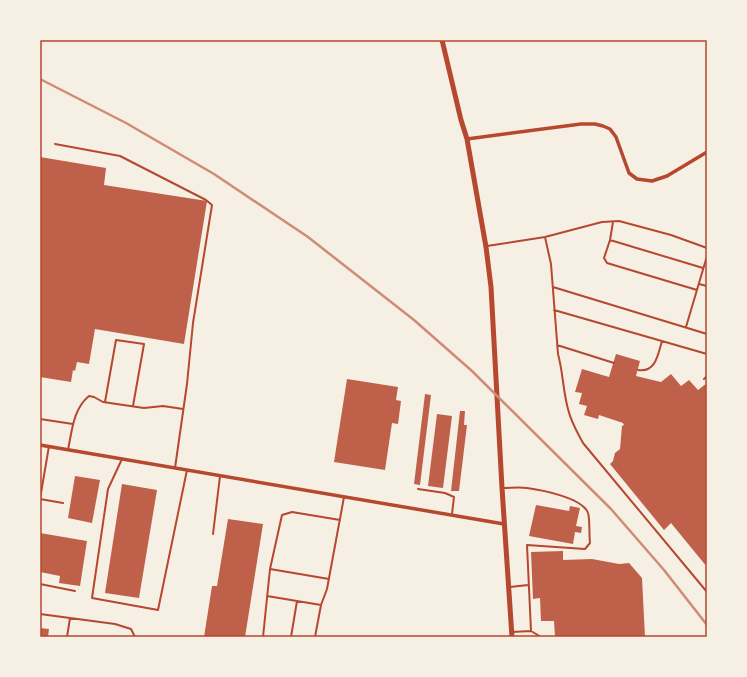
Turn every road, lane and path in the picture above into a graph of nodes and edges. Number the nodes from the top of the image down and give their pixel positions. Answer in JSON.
{"nodes":[{"id":1,"x":442,"y":40,"type":"edge"},
{"id":2,"x":466,"y":139,"type":"junction"},
{"id":3,"x":55,"y":144,"type":"dead end"},
{"id":4,"x":707,"y":152,"type":"edge"},
{"id":5,"x":613,"y":222,"type":"junction"},
{"id":6,"x":545,"y":237,"type":"junction"},
{"id":7,"x":610,"y":240,"type":"junction"},
{"id":8,"x":486,"y":247,"type":"junction"},
{"id":9,"x":707,"y":248,"type":"edge"},
{"id":10,"x":707,"y":256,"type":"edge"},
{"id":11,"x":703,"y":268,"type":"junction"},
{"id":12,"x":699,"y":284,"type":"junction"},
{"id":13,"x":707,"y":286,"type":"edge"},
{"id":14,"x":552,"y":287,"type":"junction"},
{"id":15,"x":697,"y":290,"type":"junction"},
{"id":16,"x":554,"y":310,"type":"junction"},
{"id":17,"x":686,"y":327,"type":"junction"},
{"id":18,"x":707,"y":334,"type":"edge"},
{"id":19,"x":662,"y":341,"type":"junction"},
{"id":20,"x":557,"y":345,"type":"junction"},
{"id":21,"x":707,"y":354,"type":"edge"},
{"id":22,"x":614,"y":363,"type":"dead end"},
{"id":23,"x":638,"y":370,"type":"dead end"},
{"id":24,"x":707,"y":376,"type":"edge"},
{"id":25,"x":704,"y":379,"type":"dead end"},
{"id":26,"x":105,"y":402,"type":"junction"},
{"id":27,"x":132,"y":406,"type":"junction"},
{"id":28,"x":183,"y":409,"type":"junction"},
{"id":29,"x":40,"y":419,"type":"edge"},
{"id":30,"x":73,"y":424,"type":"junction"},
{"id":31,"x":40,"y":445,"type":"edge"},
{"id":32,"x":49,"y":446,"type":"junction"},
{"id":33,"x":68,"y":450,"type":"junction"},
{"id":34,"x":122,"y":459,"type":"junction"},
{"id":35,"x":175,"y":468,"type":"junction"},
{"id":36,"x":187,"y":470,"type":"junction"},
{"id":37,"x":220,"y":476,"type":"junction"},
{"id":38,"x":502,"y":488,"type":"junction"},
{"id":39,"x":418,"y":489,"type":"dead end"},
{"id":40,"x":344,"y":497,"type":"junction"},
{"id":41,"x":64,"y":503,"type":"dead end"},
{"id":42,"x":452,"y":516,"type":"junction"},
{"id":43,"x":340,"y":520,"type":"junction"},
{"id":44,"x":504,"y":524,"type":"junction"},
{"id":45,"x":213,"y":534,"type":"dead end"},
{"id":46,"x":270,"y":569,"type":"junction"},
{"id":47,"x":329,"y":579,"type":"junction"},
{"id":48,"x":40,"y":584,"type":"edge"},
{"id":49,"x":528,"y":585,"type":"junction"},
{"id":50,"x":508,"y":587,"type":"junction"},
{"id":51,"x":75,"y":591,"type":"dead end"},
{"id":52,"x":707,"y":592,"type":"edge"},
{"id":53,"x":267,"y":596,"type":"junction"},
{"id":54,"x":297,"y":601,"type":"junction"},
{"id":55,"x":321,"y":605,"type":"junction"},
{"id":56,"x":40,"y":614,"type":"edge"},
{"id":57,"x":70,"y":618,"type":"junction"},
{"id":58,"x":531,"y":631,"type":"junction"},
{"id":59,"x":511,"y":635,"type":"edge"},
{"id":60,"x":67,"y":637,"type":"edge"},
{"id":61,"x":135,"y":637,"type":"edge"},
{"id":62,"x":263,"y":637,"type":"edge"},
{"id":63,"x":291,"y":637,"type":"edge"},
{"id":64,"x":315,"y":637,"type":"edge"},
{"id":65,"x":541,"y":637,"type":"edge"}],
"edges":[{"from":1,"to":2,"type":"main road"},
{"from":2,"to":4,"type":"street"},
{"from":2,"to":8,"type":"main road"},
{"from":3,"to":28,"type":"lane"},
{"from":5,"to":6,"type":"lane"},
{"from":5,"to":7,"type":"lane"},
{"from":5,"to":9,"type":"lane"},
{"from":6,"to":8,"type":"lane"},
{"from":6,"to":14,"type":"lane"},
{"from":7,"to":11,"type":"lane"},
{"from":7,"to":15,"type":"lane"},
{"from":8,"to":38,"type":"main road"},
{"from":10,"to":11,"type":"lane"},
{"from":11,"to":12,"type":"lane"},
{"from":12,"to":13,"type":"lane"},
{"from":12,"to":15,"type":"lane"},
{"from":14,"to":16,"type":"lane"},
{"from":14,"to":17,"type":"lane"},
{"from":15,"to":17,"type":"lane"},
{"from":16,"to":19,"type":"lane"},
{"from":16,"to":20,"type":"lane"},
{"from":17,"to":18,"type":"lane"},
{"from":19,"to":21,"type":"lane"},
{"from":19,"to":23,"type":"lane"},
{"from":20,"to":22,"type":"lane"},
{"from":20,"to":52,"type":"lane"},
{"from":24,"to":25,"type":"lane"},
{"from":26,"to":27,"type":"lane"},
{"from":26,"to":27,"type":"lane"},
{"from":26,"to":30,"type":"lane"},
{"from":27,"to":28,"type":"lane"},
{"from":28,"to":35,"type":"lane"},
{"from":29,"to":30,"type":"lane"},
{"from":30,"to":33,"type":"lane"},
{"from":31,"to":32,"type":"street"},
{"from":32,"to":33,"type":"street"},
{"from":32,"to":41,"type":"lane"},
{"from":33,"to":34,"type":"street"},
{"from":34,"to":35,"type":"street"},
{"from":34,"to":36,"type":"lane"},
{"from":35,"to":36,"type":"street"},
{"from":36,"to":37,"type":"street"},
{"from":37,"to":40,"type":"street"},
{"from":37,"to":45,"type":"lane"},
{"from":38,"to":44,"type":"main road"},
{"from":38,"to":49,"type":"lane"},
{"from":39,"to":42,"type":"lane"},
{"from":40,"to":42,"type":"street"},
{"from":40,"to":43,"type":"lane"},
{"from":42,"to":44,"type":"street"},
{"from":43,"to":46,"type":"lane"},
{"from":43,"to":47,"type":"lane"},
{"from":44,"to":50,"type":"main road"},
{"from":46,"to":47,"type":"lane"},
{"from":46,"to":53,"type":"lane"},
{"from":47,"to":55,"type":"lane"},
{"from":48,"to":51,"type":"lane"},
{"from":49,"to":50,"type":"lane"},
{"from":49,"to":58,"type":"lane"},
{"from":50,"to":59,"type":"main road"},
{"from":53,"to":54,"type":"lane"},
{"from":53,"to":62,"type":"lane"},
{"from":54,"to":55,"type":"lane"},
{"from":54,"to":63,"type":"lane"},
{"from":55,"to":64,"type":"lane"},
{"from":56,"to":57,"type":"lane"},
{"from":57,"to":60,"type":"lane"},
{"from":57,"to":61,"type":"lane"},
{"from":58,"to":59,"type":"lane"},
{"from":58,"to":65,"type":"lane"}]}
